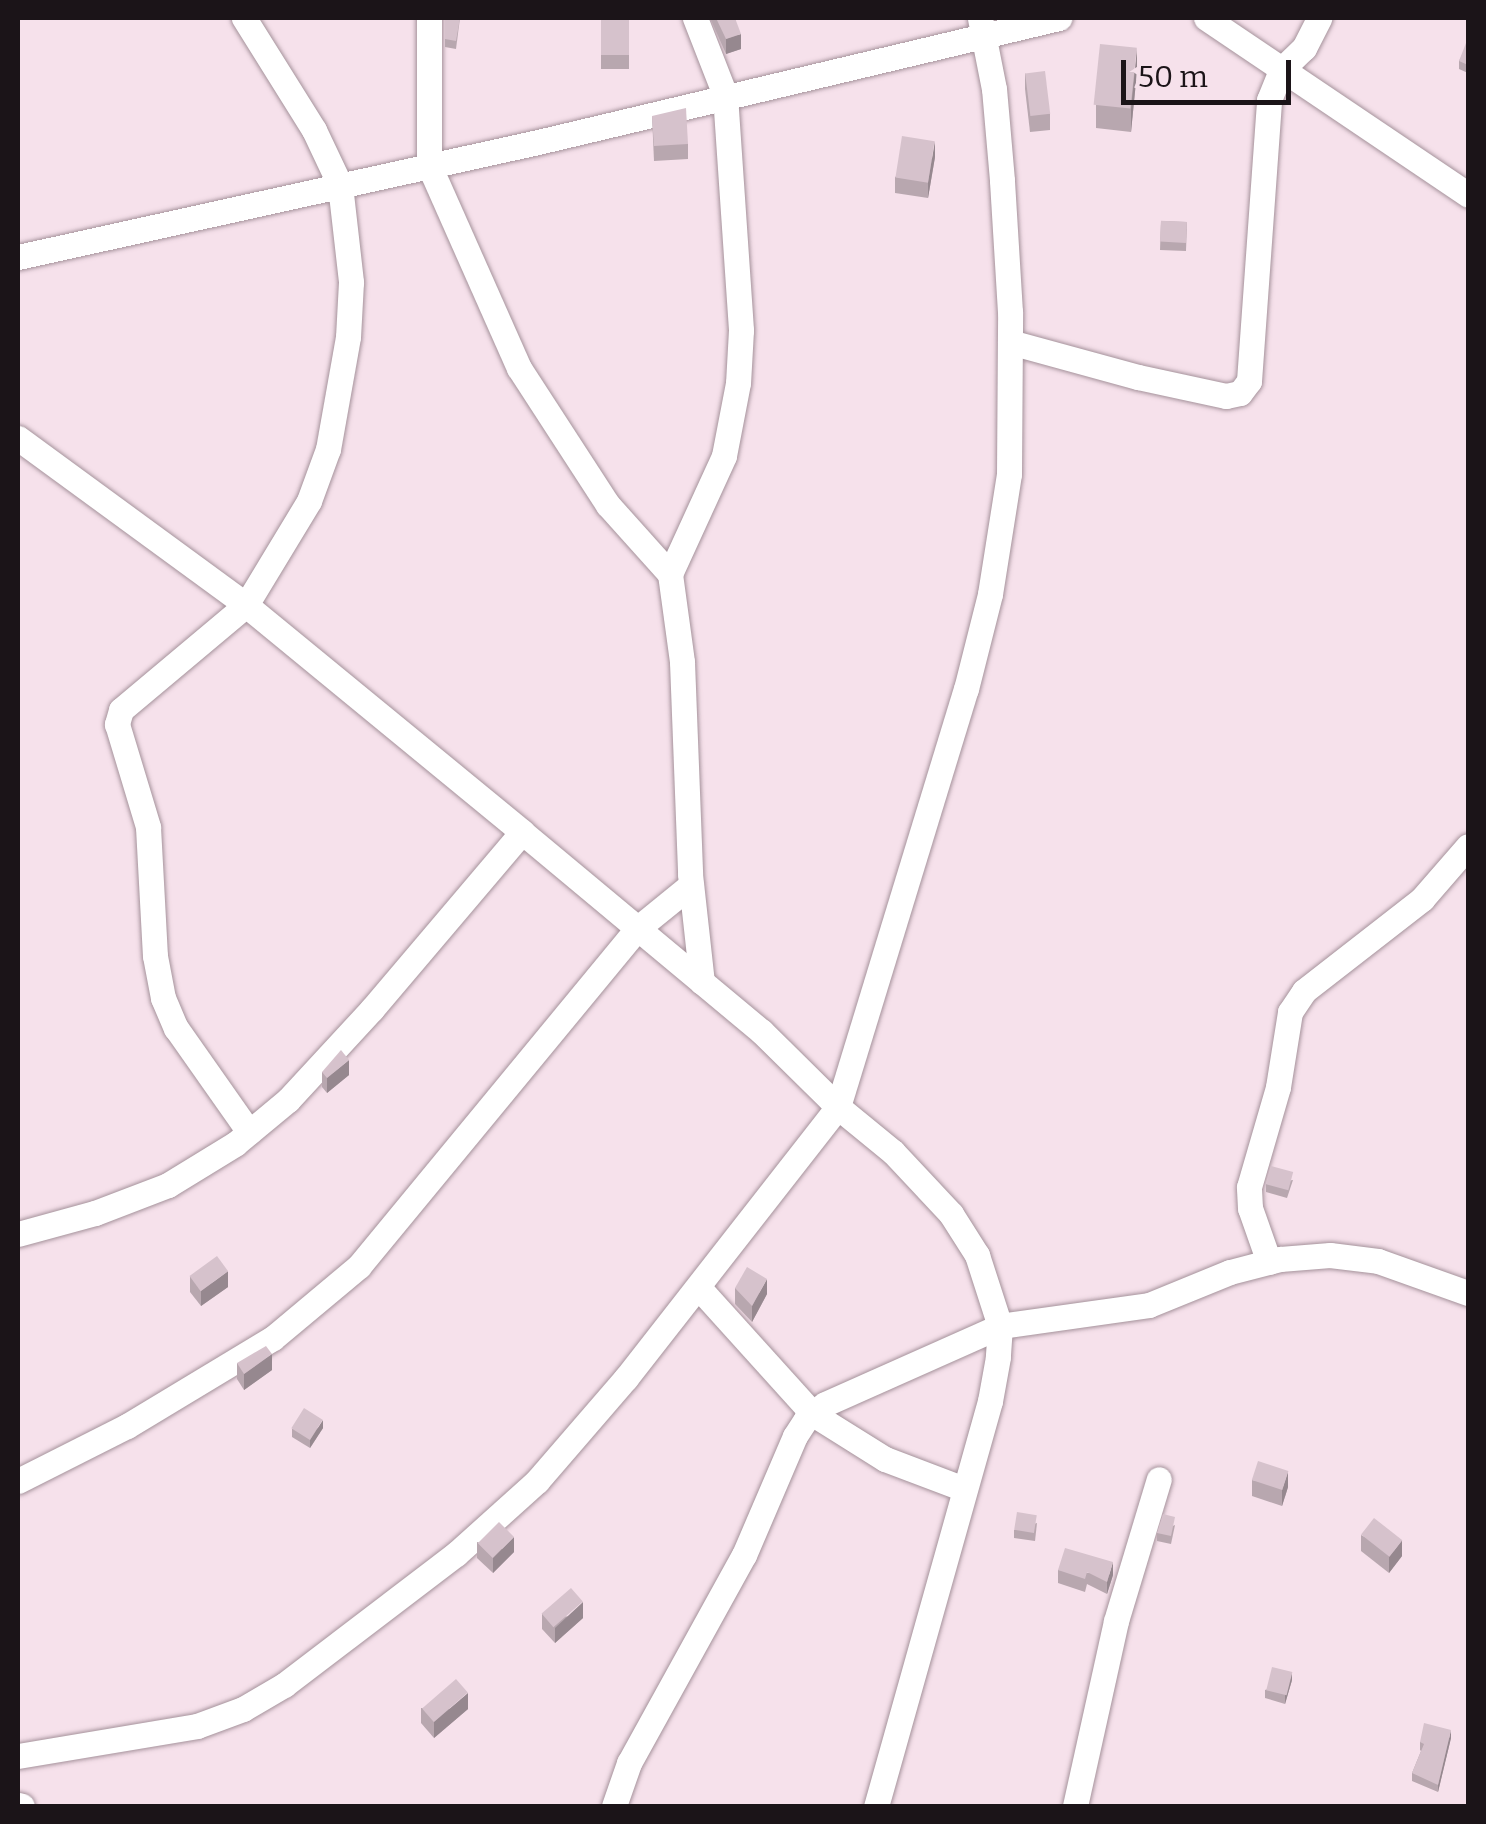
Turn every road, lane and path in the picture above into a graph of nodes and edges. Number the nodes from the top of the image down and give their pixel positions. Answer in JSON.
{"nodes":[{"id":1,"x":244,"y":18,"type":"edge"},
{"id":2,"x":429,"y":18,"type":"edge"},
{"id":3,"x":695,"y":18,"type":"edge"},
{"id":4,"x":1058,"y":18,"type":"edge"},
{"id":5,"x":1206,"y":18,"type":"edge"},
{"id":6,"x":1319,"y":18,"type":"edge"},
{"id":7,"x":982,"y":26,"type":"edge"},
{"id":8,"x":1281,"y":70,"type":"junction"},
{"id":9,"x":726,"y":95,"type":"junction"},
{"id":10,"x":429,"y":165,"type":"junction"},
{"id":11,"x":340,"y":184,"type":"junction"},
{"id":12,"x":1468,"y":194,"type":"edge"},
{"id":13,"x":18,"y":257,"type":"edge"},
{"id":14,"x":1010,"y":342,"type":"junction"},
{"id":15,"x":18,"y":438,"type":"edge"},
{"id":16,"x":670,"y":574,"type":"junction"},
{"id":17,"x":246,"y":605,"type":"junction"},
{"id":18,"x":522,"y":832,"type":"junction"},
{"id":19,"x":1468,"y":846,"type":"edge"},
{"id":20,"x":691,"y":885,"type":"junction"},
{"id":21,"x":638,"y":928,"type":"junction"},
{"id":22,"x":702,"y":982,"type":"junction"},
{"id":23,"x":838,"y":1107,"type":"junction"},
{"id":24,"x":249,"y":1132,"type":"junction"},
{"id":25,"x":18,"y":1234,"type":"edge"},
{"id":26,"x":1269,"y":1262,"type":"junction"},
{"id":27,"x":699,"y":1288,"type":"junction"},
{"id":28,"x":1468,"y":1293,"type":"edge"},
{"id":29,"x":1000,"y":1326,"type":"junction"},
{"id":30,"x":813,"y":1414,"type":"junction"},
{"id":31,"x":1159,"y":1479,"type":"dead end"},
{"id":32,"x":18,"y":1481,"type":"edge"},
{"id":33,"x":964,"y":1489,"type":"junction"},
{"id":34,"x":18,"y":1756,"type":"edge"},
{"id":35,"x":614,"y":1806,"type":"edge"},
{"id":36,"x":876,"y":1806,"type":"edge"},
{"id":37,"x":1075,"y":1806,"type":"edge"}],
"edges":[{"from":1,"to":11,"type":"street"},
{"from":2,"to":10,"type":"street"},
{"from":3,"to":9,"type":"street"},
{"from":4,"to":7,"type":"street"},
{"from":5,"to":8,"type":"street"},
{"from":6,"to":8,"type":"street"},
{"from":7,"to":9,"type":"street"},
{"from":7,"to":14,"type":"street"},
{"from":8,"to":12,"type":"street"},
{"from":8,"to":14,"type":"street"},
{"from":9,"to":10,"type":"street"},
{"from":9,"to":16,"type":"street"},
{"from":10,"to":11,"type":"street"},
{"from":10,"to":16,"type":"street"},
{"from":11,"to":13,"type":"street"},
{"from":11,"to":17,"type":"street"},
{"from":14,"to":23,"type":"street"},
{"from":15,"to":17,"type":"street"},
{"from":16,"to":20,"type":"street"},
{"from":17,"to":18,"type":"street"},
{"from":17,"to":24,"type":"street"},
{"from":18,"to":21,"type":"street"},
{"from":18,"to":24,"type":"street"},
{"from":19,"to":26,"type":"street"},
{"from":20,"to":21,"type":"street"},
{"from":20,"to":22,"type":"street"},
{"from":21,"to":22,"type":"street"},
{"from":21,"to":32,"type":"street"},
{"from":22,"to":23,"type":"street"},
{"from":23,"to":27,"type":"street"},
{"from":23,"to":29,"type":"street"},
{"from":24,"to":25,"type":"street"},
{"from":26,"to":28,"type":"street"},
{"from":26,"to":29,"type":"street"},
{"from":27,"to":30,"type":"street"},
{"from":27,"to":34,"type":"street"},
{"from":29,"to":30,"type":"street"},
{"from":29,"to":33,"type":"street"},
{"from":30,"to":33,"type":"street"},
{"from":30,"to":35,"type":"street"},
{"from":31,"to":37,"type":"street"},
{"from":33,"to":36,"type":"street"}]}
